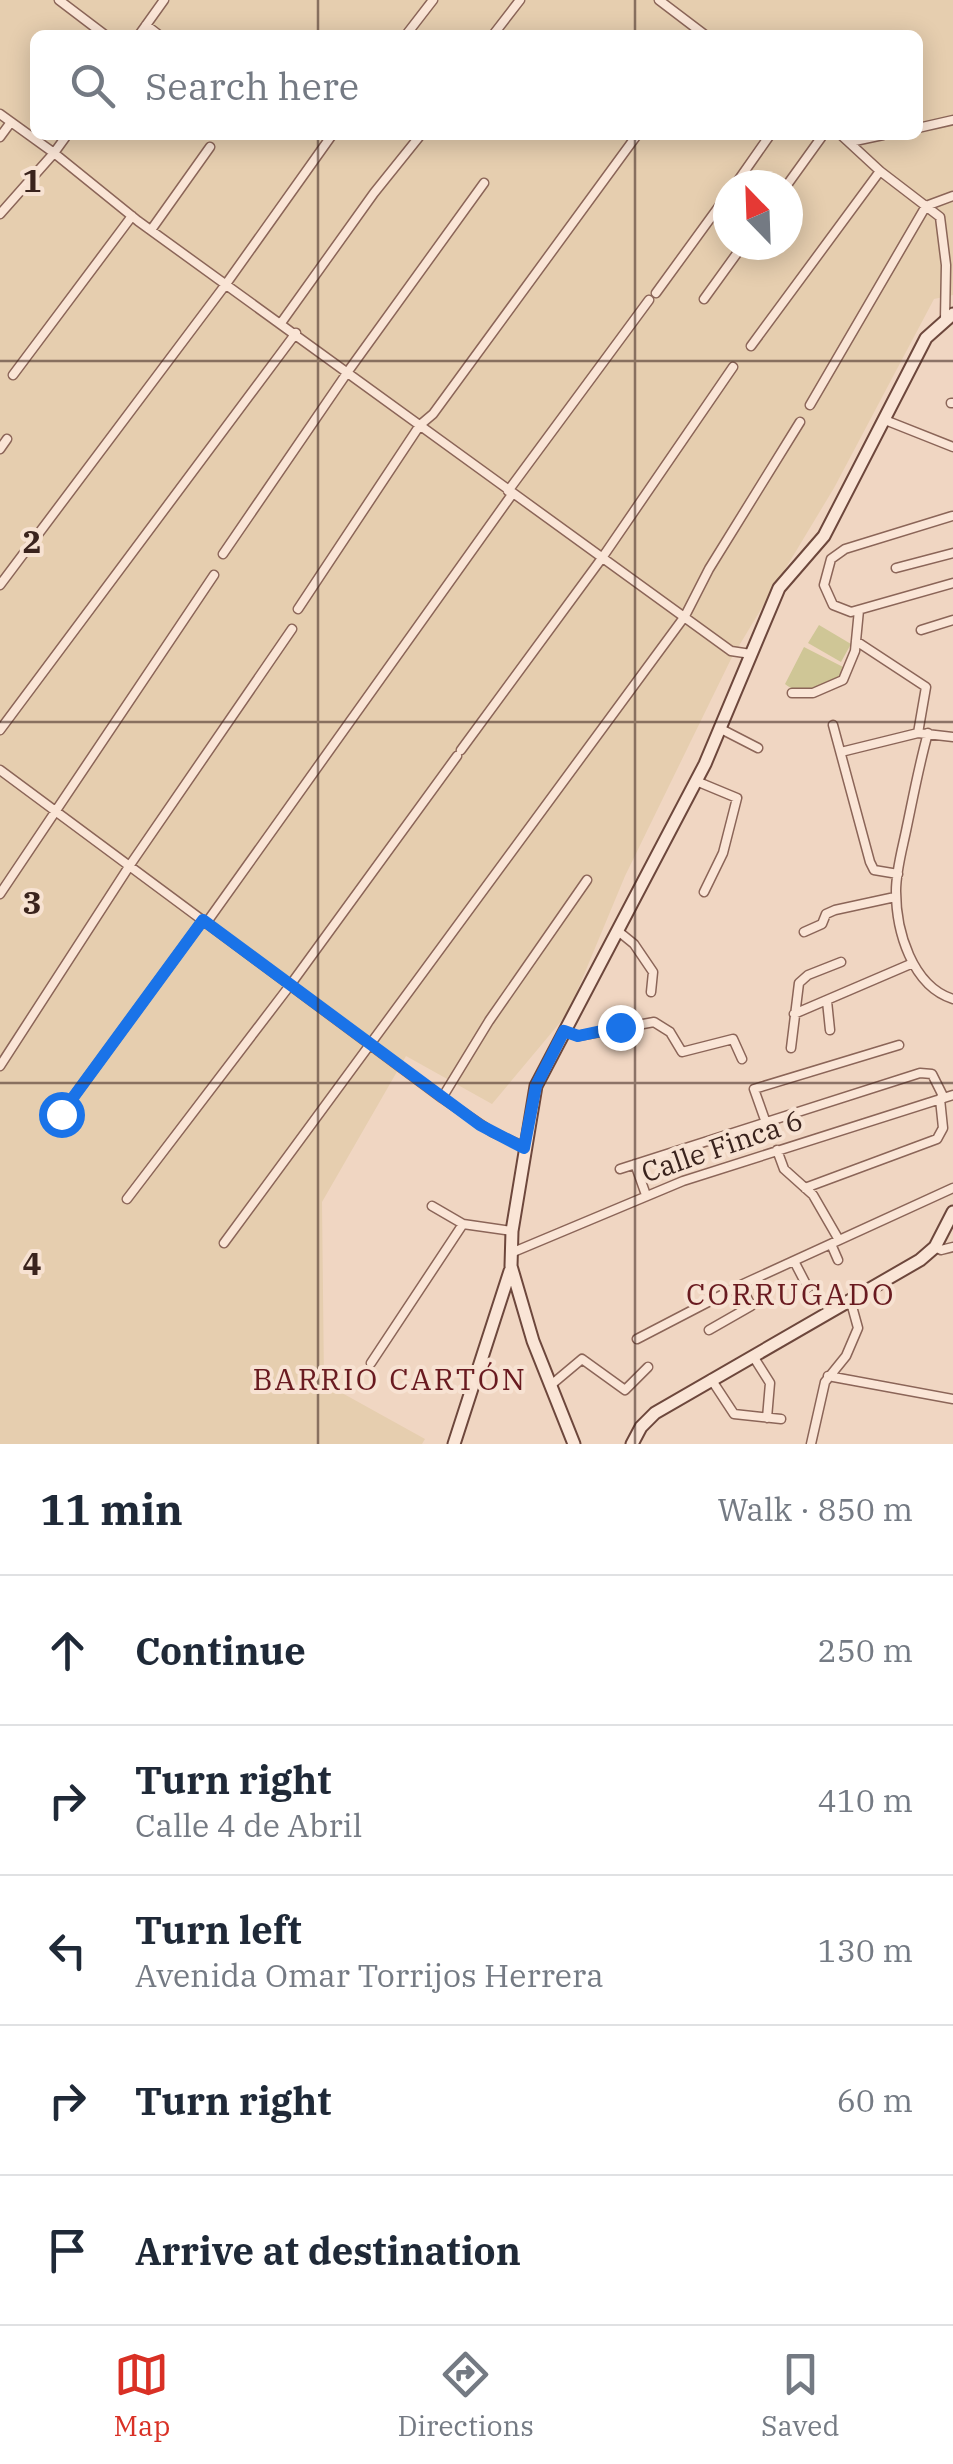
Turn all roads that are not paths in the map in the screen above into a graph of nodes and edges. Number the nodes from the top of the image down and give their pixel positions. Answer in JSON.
{"nodes":[{"id":1,"x":59,"y":0,"type":"edge"},
{"id":2,"x":164,"y":0,"type":"edge"},
{"id":3,"x":433,"y":0,"type":"edge"},
{"id":4,"x":520,"y":0,"type":"edge"},
{"id":5,"x":660,"y":0,"type":"edge"},
{"id":6,"x":146,"y":26,"type":"junction"},
{"id":7,"x":99,"y":30,"type":"edge"},
{"id":8,"x":143,"y":30,"type":"edge"},
{"id":9,"x":152,"y":30,"type":"edge"},
{"id":10,"x":410,"y":30,"type":"edge"},
{"id":11,"x":497,"y":30,"type":"edge"},
{"id":12,"x":699,"y":30,"type":"edge"},
{"id":13,"x":0,"y":114,"type":"edge"},
{"id":14,"x":953,"y":120,"type":"edge"},
{"id":15,"x":12,"y":122,"type":"junction"},
{"id":16,"x":923,"y":127,"type":"edge"},
{"id":17,"x":30,"y":135,"type":"edge"},
{"id":18,"x":0,"y":137,"type":"edge"},
{"id":19,"x":36,"y":140,"type":"edge"},
{"id":20,"x":63,"y":140,"type":"edge"},
{"id":21,"x":328,"y":140,"type":"edge"},
{"id":22,"x":416,"y":140,"type":"edge"},
{"id":23,"x":633,"y":140,"type":"edge"},
{"id":24,"x":766,"y":140,"type":"edge"},
{"id":25,"x":819,"y":140,"type":"edge"},
{"id":26,"x":847,"y":140,"type":"edge"},
{"id":27,"x":859,"y":140,"type":"edge"},
{"id":28,"x":850,"y":142,"type":"junction"},
{"id":29,"x":210,"y":147,"type":"dead end"},
{"id":30,"x":54,"y":153,"type":"junction"},
{"id":31,"x":745,"y":170,"type":"edge"},
{"id":32,"x":798,"y":170,"type":"edge"},
{"id":33,"x":880,"y":171,"type":"junction"},
{"id":34,"x":484,"y":183,"type":"dead end"},
{"id":35,"x":953,"y":196,"type":"edge"},
{"id":36,"x":926,"y":206,"type":"junction"},
{"id":37,"x":0,"y":214,"type":"edge"},
{"id":38,"x":713,"y":214,"type":"edge"},
{"id":39,"x":132,"y":216,"type":"junction"},
{"id":40,"x":150,"y":230,"type":"junction"},
{"id":41,"x":732,"y":260,"type":"edge"},
{"id":42,"x":226,"y":284,"type":"junction"},
{"id":43,"x":704,"y":299,"type":"dead end"},
{"id":44,"x":949,"y":317,"type":"edge"},
{"id":45,"x":281,"y":324,"type":"junction"},
{"id":46,"x":296,"y":334,"type":"junction"},
{"id":47,"x":751,"y":346,"type":"dead end"},
{"id":48,"x":733,"y":367,"type":"dead end"},
{"id":49,"x":349,"y":370,"type":"junction"},
{"id":50,"x":13,"y":376,"type":"dead end"},
{"id":51,"x":810,"y":405,"type":"dead end"},
{"id":52,"x":885,"y":420,"type":"junction"},
{"id":53,"x":800,"y":422,"type":"dead end"},
{"id":54,"x":420,"y":424,"type":"junction"},
{"id":55,"x":7,"y":440,"type":"dead end"},
{"id":56,"x":953,"y":446,"type":"edge"},
{"id":57,"x":0,"y":449,"type":"edge"},
{"id":58,"x":510,"y":492,"type":"junction"},
{"id":59,"x":952,"y":516,"type":"edge"},
{"id":60,"x":810,"y":553,"type":"junction"},
{"id":61,"x":953,"y":553,"type":"edge"},
{"id":62,"x":222,"y":554,"type":"dead end"},
{"id":63,"x":602,"y":558,"type":"junction"},
{"id":64,"x":827,"y":566,"type":"junction"},
{"id":65,"x":896,"y":568,"type":"dead end"},
{"id":66,"x":214,"y":575,"type":"dead end"},
{"id":67,"x":953,"y":583,"type":"edge"},
{"id":68,"x":0,"y":585,"type":"edge"},
{"id":69,"x":298,"y":610,"type":"dead end"},
{"id":70,"x":858,"y":610,"type":"junction"},
{"id":71,"x":685,"y":616,"type":"junction"},
{"id":72,"x":953,"y":620,"type":"edge"},
{"id":73,"x":292,"y":630,"type":"dead end"},
{"id":74,"x":921,"y":630,"type":"dead end"},
{"id":75,"x":856,"y":641,"type":"junction"},
{"id":76,"x":750,"y":654,"type":"junction"},
{"id":77,"x":792,"y":692,"type":"dead end"},
{"id":78,"x":832,"y":725,"type":"dead end"},
{"id":79,"x":0,"y":730,"type":"edge"},
{"id":80,"x":721,"y":730,"type":"junction"},
{"id":81,"x":923,"y":733,"type":"junction"},
{"id":82,"x":953,"y":737,"type":"edge"},
{"id":83,"x":758,"y":748,"type":"dead end"},
{"id":84,"x":841,"y":752,"type":"junction"},
{"id":85,"x":0,"y":770,"type":"edge"},
{"id":86,"x":696,"y":781,"type":"junction"},
{"id":87,"x":54,"y":812,"type":"junction"},
{"id":88,"x":130,"y":865,"type":"junction"},
{"id":89,"x":898,"y":874,"type":"junction"},
{"id":90,"x":587,"y":880,"type":"dead end"},
{"id":91,"x":704,"y":892,"type":"dead end"},
{"id":92,"x":0,"y":894,"type":"edge"},
{"id":93,"x":895,"y":897,"type":"junction"},
{"id":94,"x":205,"y":921,"type":"junction"},
{"id":95,"x":618,"y":931,"type":"junction"},
{"id":96,"x":804,"y":932,"type":"dead end"},
{"id":97,"x":841,"y":962,"type":"dead end"},
{"id":98,"x":913,"y":964,"type":"junction"},
{"id":99,"x":291,"y":984,"type":"junction"},
{"id":100,"x":651,"y":992,"type":"dead end"},
{"id":101,"x":827,"y":1000,"type":"junction"},
{"id":102,"x":953,"y":1000,"type":"edge"},
{"id":103,"x":794,"y":1014,"type":"junction"},
{"id":104,"x":830,"y":1030,"type":"dead end"},
{"id":105,"x":564,"y":1031,"type":"junction"},
{"id":106,"x":370,"y":1043,"type":"junction"},
{"id":107,"x":898,"y":1045,"type":"dead end"},
{"id":108,"x":791,"y":1048,"type":"dead end"},
{"id":109,"x":742,"y":1059,"type":"dead end"},
{"id":110,"x":0,"y":1066,"type":"edge"},
{"id":111,"x":442,"y":1098,"type":"junction"},
{"id":112,"x":946,"y":1098,"type":"edge"},
{"id":113,"x":61,"y":1114,"type":"dead end"},
{"id":114,"x":766,"y":1120,"type":"junction"},
{"id":115,"x":524,"y":1148,"type":"junction"},
{"id":116,"x":777,"y":1150,"type":"junction"},
{"id":117,"x":635,"y":1164,"type":"junction"},
{"id":118,"x":620,"y":1169,"type":"dead end"},
{"id":119,"x":805,"y":1188,"type":"junction"},
{"id":120,"x":953,"y":1188,"type":"edge"},
{"id":121,"x":646,"y":1195,"type":"junction"},
{"id":122,"x":127,"y":1199,"type":"dead end"},
{"id":123,"x":432,"y":1206,"type":"dead end"},
{"id":124,"x":953,"y":1212,"type":"edge"},
{"id":125,"x":463,"y":1224,"type":"junction"},
{"id":126,"x":512,"y":1231,"type":"junction"},
{"id":127,"x":835,"y":1242,"type":"junction"},
{"id":128,"x":224,"y":1244,"type":"dead end"},
{"id":129,"x":934,"y":1247,"type":"junction"},
{"id":130,"x":953,"y":1247,"type":"edge"},
{"id":131,"x":511,"y":1260,"type":"junction"},
{"id":132,"x":838,"y":1260,"type":"dead end"},
{"id":133,"x":794,"y":1261,"type":"junction"},
{"id":134,"x":741,"y":1285,"type":"junction"},
{"id":135,"x":808,"y":1288,"type":"dead end"},
{"id":136,"x":850,"y":1299,"type":"junction"},
{"id":137,"x":522,"y":1307,"type":"junction"},
{"id":138,"x":498,"y":1310,"type":"junction"},
{"id":139,"x":710,"y":1330,"type":"dead end"},
{"id":140,"x":638,"y":1338,"type":"dead end"},
{"id":141,"x":753,"y":1356,"type":"junction"},
{"id":142,"x":371,"y":1364,"type":"dead end"},
{"id":143,"x":648,"y":1366,"type":"dead end"},
{"id":144,"x":828,"y":1376,"type":"junction"},
{"id":145,"x":711,"y":1379,"type":"junction"},
{"id":146,"x":551,"y":1384,"type":"junction"},
{"id":147,"x":953,"y":1398,"type":"edge"},
{"id":148,"x":767,"y":1418,"type":"junction"},
{"id":149,"x":780,"y":1419,"type":"dead end"},
{"id":150,"x":454,"y":1444,"type":"edge"},
{"id":151,"x":574,"y":1444,"type":"edge"},
{"id":152,"x":632,"y":1444,"type":"edge"},
{"id":153,"x":811,"y":1444,"type":"edge"}],
"edges":[{"from":1,"to":7,"type":"street"},
{"from":2,"to":6,"type":"street"},
{"from":3,"to":10,"type":"street"},
{"from":4,"to":11,"type":"street"},
{"from":5,"to":12,"type":"street"},
{"from":6,"to":8,"type":"street"},
{"from":6,"to":9,"type":"street"},
{"from":13,"to":15,"type":"street"},
{"from":14,"to":16,"type":"street"},
{"from":15,"to":17,"type":"street"},
{"from":15,"to":18,"type":"street"},
{"from":19,"to":30,"type":"street"},
{"from":20,"to":30,"type":"street"},
{"from":21,"to":42,"type":"street"},
{"from":22,"to":45,"type":"street"},
{"from":23,"to":54,"type":"street"},
{"from":24,"to":31,"type":"street"},
{"from":25,"to":32,"type":"street"},
{"from":26,"to":28,"type":"street"},
{"from":27,"to":28,"type":"street"},
{"from":28,"to":33,"type":"street"},
{"from":29,"to":40,"type":"street"},
{"from":30,"to":37,"type":"street"},
{"from":30,"to":39,"type":"street"},
{"from":33,"to":36,"type":"street"},
{"from":33,"to":47,"type":"street"},
{"from":34,"to":49,"type":"street"},
{"from":35,"to":36,"type":"street"},
{"from":36,"to":44,"type":"street"},
{"from":36,"to":51,"type":"street"},
{"from":38,"to":58,"type":"street"},
{"from":39,"to":40,"type":"street"},
{"from":39,"to":50,"type":"street"},
{"from":40,"to":42,"type":"street"},
{"from":41,"to":43,"type":"street"},
{"from":42,"to":45,"type":"street"},
{"from":42,"to":68,"type":"street"},
{"from":44,"to":52,"type":"street"},
{"from":45,"to":46,"type":"street"},
{"from":46,"to":49,"type":"street"},
{"from":46,"to":79,"type":"street"},
{"from":48,"to":63,"type":"street"},
{"from":49,"to":54,"type":"street"},
{"from":49,"to":62,"type":"street"},
{"from":52,"to":56,"type":"street"},
{"from":52,"to":60,"type":"street"},
{"from":53,"to":71,"type":"street"},
{"from":54,"to":58,"type":"street"},
{"from":54,"to":69,"type":"street"},
{"from":55,"to":57,"type":"street"},
{"from":58,"to":63,"type":"street"},
{"from":58,"to":94,"type":"street"},
{"from":59,"to":64,"type":"street"},
{"from":60,"to":64,"type":"street"},
{"from":60,"to":76,"type":"street"},
{"from":61,"to":65,"type":"street"},
{"from":63,"to":71,"type":"street"},
{"from":63,"to":99,"type":"street"},
{"from":64,"to":70,"type":"street"},
{"from":66,"to":87,"type":"street"},
{"from":67,"to":70,"type":"street"},
{"from":70,"to":75,"type":"street"},
{"from":71,"to":76,"type":"street"},
{"from":71,"to":106,"type":"street"},
{"from":72,"to":74,"type":"street"},
{"from":73,"to":88,"type":"street"},
{"from":75,"to":77,"type":"street"},
{"from":75,"to":81,"type":"street"},
{"from":76,"to":80,"type":"street"},
{"from":78,"to":84,"type":"street"},
{"from":80,"to":83,"type":"street"},
{"from":80,"to":86,"type":"street"},
{"from":81,"to":82,"type":"street"},
{"from":81,"to":84,"type":"street"},
{"from":81,"to":89,"type":"street"},
{"from":84,"to":89,"type":"street"},
{"from":85,"to":87,"type":"street"},
{"from":86,"to":91,"type":"street"},
{"from":86,"to":95,"type":"street"},
{"from":87,"to":88,"type":"street"},
{"from":87,"to":92,"type":"street"},
{"from":88,"to":94,"type":"street"},
{"from":88,"to":110,"type":"street"},
{"from":89,"to":93,"type":"street"},
{"from":90,"to":111,"type":"street"},
{"from":93,"to":96,"type":"street"},
{"from":93,"to":98,"type":"street"},
{"from":94,"to":99,"type":"street"},
{"from":94,"to":113,"type":"street"},
{"from":95,"to":100,"type":"street"},
{"from":95,"to":105,"type":"street"},
{"from":97,"to":103,"type":"street"},
{"from":98,"to":101,"type":"street"},
{"from":98,"to":102,"type":"street"},
{"from":99,"to":106,"type":"street"},
{"from":99,"to":122,"type":"street"},
{"from":101,"to":103,"type":"street"},
{"from":101,"to":104,"type":"street"},
{"from":103,"to":108,"type":"street"},
{"from":105,"to":109,"type":"street"},
{"from":105,"to":115,"type":"street"},
{"from":106,"to":111,"type":"street"},
{"from":106,"to":128,"type":"street"},
{"from":107,"to":114,"type":"street"},
{"from":111,"to":115,"type":"street"},
{"from":112,"to":114,"type":"street"},
{"from":112,"to":116,"type":"street","name":"Calle Finca 6"},
{"from":112,"to":119,"type":"street"},
{"from":114,"to":117,"type":"street"},
{"from":115,"to":126,"type":"street"},
{"from":116,"to":119,"type":"street"},
{"from":116,"to":121,"type":"street","name":"Calle Finca 6"},
{"from":117,"to":118,"type":"street"},
{"from":117,"to":121,"type":"street"},
{"from":119,"to":127,"type":"street"},
{"from":120,"to":127,"type":"street"},
{"from":121,"to":131,"type":"street","name":"Calle Finca 6"},
{"from":123,"to":125,"type":"street"},
{"from":124,"to":129,"type":"street"},
{"from":125,"to":126,"type":"street"},
{"from":125,"to":142,"type":"street"},
{"from":126,"to":131,"type":"street"},
{"from":127,"to":132,"type":"street"},
{"from":127,"to":133,"type":"street"},
{"from":129,"to":130,"type":"street"},
{"from":129,"to":136,"type":"street"},
{"from":131,"to":137,"type":"street"},
{"from":131,"to":138,"type":"street"},
{"from":133,"to":134,"type":"street"},
{"from":133,"to":135,"type":"street"},
{"from":134,"to":139,"type":"street"},
{"from":134,"to":140,"type":"street"},
{"from":136,"to":141,"type":"street"},
{"from":136,"to":144,"type":"street"},
{"from":137,"to":138,"type":"street"},
{"from":137,"to":146,"type":"street"},
{"from":138,"to":150,"type":"street"},
{"from":141,"to":145,"type":"street"},
{"from":141,"to":148,"type":"street"},
{"from":143,"to":146,"type":"street"},
{"from":144,"to":147,"type":"street"},
{"from":144,"to":153,"type":"street"},
{"from":145,"to":148,"type":"street"},
{"from":145,"to":152,"type":"street"},
{"from":146,"to":151,"type":"street"},
{"from":148,"to":149,"type":"street"}]}
